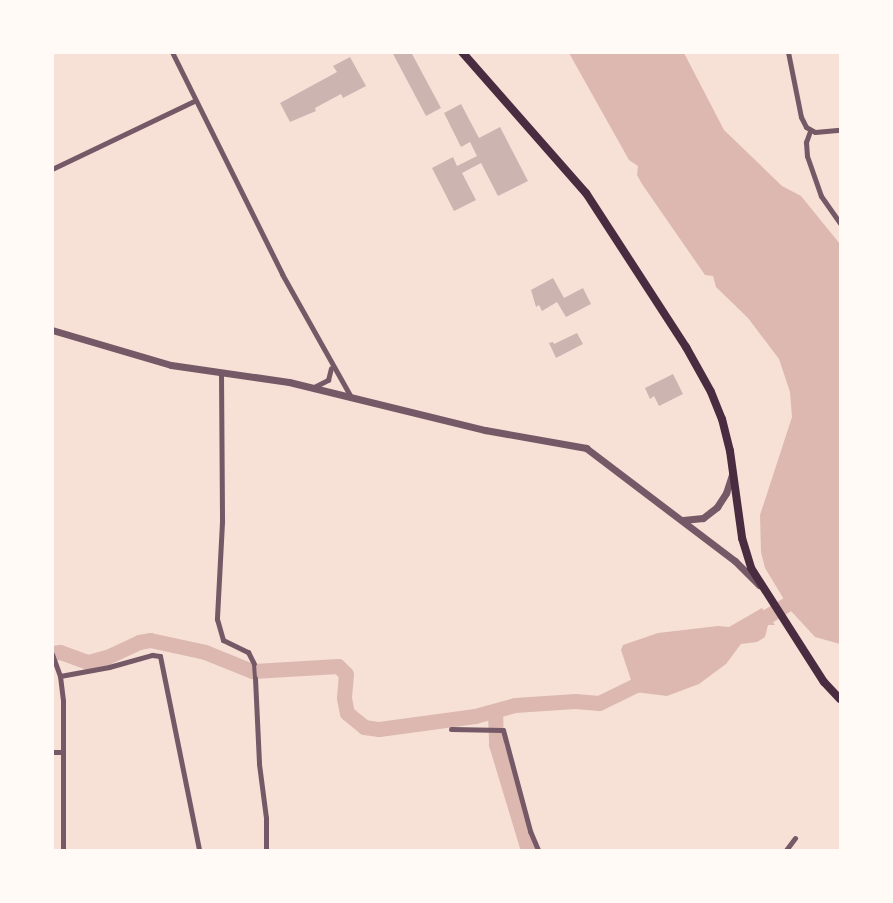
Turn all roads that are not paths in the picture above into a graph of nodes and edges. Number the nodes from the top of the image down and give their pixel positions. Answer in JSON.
{"nodes":[{"id":1,"x":172,"y":52,"type":"edge"},
{"id":2,"x":462,"y":52,"type":"edge"},
{"id":3,"x":788,"y":52,"type":"edge"},
{"id":4,"x":194,"y":101,"type":"junction"},
{"id":5,"x":840,"y":130,"type":"edge"},
{"id":6,"x":810,"y":131,"type":"junction"},
{"id":7,"x":52,"y":169,"type":"edge"},
{"id":8,"x":840,"y":223,"type":"edge"},
{"id":9,"x":52,"y":330,"type":"edge"},
{"id":10,"x":329,"y":361,"type":"junction"},
{"id":11,"x":221,"y":373,"type":"junction"},
{"id":12,"x":311,"y":387,"type":"junction"},
{"id":13,"x":351,"y":397,"type":"junction"},
{"id":14,"x":733,"y":470,"type":"junction"},
{"id":15,"x":680,"y":520,"type":"junction"},
{"id":16,"x":760,"y":585,"type":"junction"},
{"id":17,"x":53,"y":656,"type":"edge"},
{"id":18,"x":254,"y":664,"type":"joint"},
{"id":19,"x":60,"y":676,"type":"junction"},
{"id":20,"x":255,"y":677,"type":"joint"},
{"id":21,"x":840,"y":699,"type":"edge"},
{"id":22,"x":451,"y":729,"type":"dead end"},
{"id":23,"x":52,"y":752,"type":"edge"},
{"id":24,"x":63,"y":752,"type":"junction"},
{"id":25,"x":795,"y":838,"type":"dead end"},
{"id":26,"x":63,"y":850,"type":"edge"},
{"id":27,"x":199,"y":850,"type":"edge"},
{"id":28,"x":266,"y":850,"type":"edge"},
{"id":29,"x":538,"y":850,"type":"edge"},
{"id":30,"x":786,"y":850,"type":"edge"}],
"edges":[{"from":1,"to":4,"type":"street"},
{"from":2,"to":14,"type":"main road"},
{"from":3,"to":6,"type":"street"},
{"from":4,"to":7,"type":"street"},
{"from":4,"to":10,"type":"street"},
{"from":5,"to":6,"type":"street"},
{"from":6,"to":8,"type":"street"},
{"from":9,"to":11,"type":"street"},
{"from":10,"to":12,"type":"street"},
{"from":10,"to":13,"type":"street"},
{"from":11,"to":12,"type":"street"},
{"from":11,"to":18,"type":"street"},
{"from":12,"to":13,"type":"street"},
{"from":13,"to":15,"type":"street"},
{"from":14,"to":15,"type":"street"},
{"from":14,"to":16,"type":"main road"},
{"from":15,"to":16,"type":"street"},
{"from":16,"to":21,"type":"main road"},
{"from":17,"to":19,"type":"street"},
{"from":18,"to":20,"type":"street"},
{"from":19,"to":24,"type":"street"},
{"from":19,"to":27,"type":"street"},
{"from":20,"to":28,"type":"street"},
{"from":22,"to":29,"type":"street"},
{"from":23,"to":24,"type":"street"},
{"from":24,"to":26,"type":"street"},
{"from":25,"to":30,"type":"street"}]}
